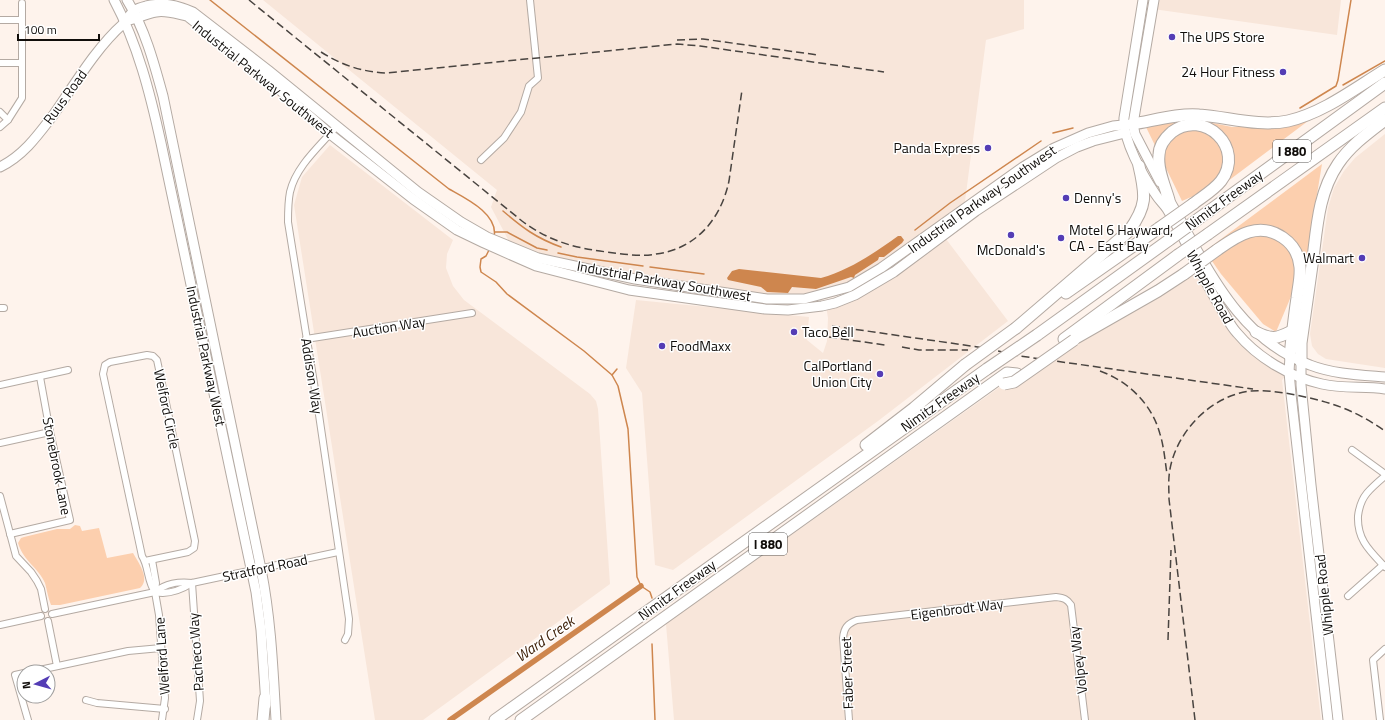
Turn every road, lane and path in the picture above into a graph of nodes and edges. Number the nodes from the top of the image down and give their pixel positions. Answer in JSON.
{"nodes":[{"id":1,"x":114,"y":0,"type":"edge"},
{"id":2,"x":127,"y":0,"type":"edge"},
{"id":3,"x":182,"y":0,"type":"edge"},
{"id":4,"x":530,"y":0,"type":"edge"},
{"id":5,"x":1143,"y":0,"type":"edge"},
{"id":6,"x":1154,"y":0,"type":"edge"},
{"id":7,"x":22,"y":3,"type":"dead end"},
{"id":8,"x":194,"y":12,"type":"junction"},
{"id":9,"x":136,"y":15,"type":"junction"},
{"id":10,"x":0,"y":20,"type":"edge"},
{"id":11,"x":22,"y":20,"type":"junction"},
{"id":12,"x":125,"y":22,"type":"junction"},
{"id":13,"x":0,"y":63,"type":"edge"},
{"id":14,"x":22,"y":64,"type":"junction"},
{"id":15,"x":1385,"y":70,"type":"edge"},
{"id":16,"x":1385,"y":83,"type":"edge"},
{"id":17,"x":1385,"y":108,"type":"edge"},
{"id":18,"x":0,"y":112,"type":"edge"},
{"id":19,"x":8,"y":120,"type":"junction"},
{"id":20,"x":1385,"y":120,"type":"edge"},
{"id":21,"x":337,"y":126,"type":"junction"},
{"id":22,"x":0,"y":127,"type":"edge"},
{"id":23,"x":1127,"y":127,"type":"junction"},
{"id":24,"x":330,"y":134,"type":"junction"},
{"id":25,"x":481,"y":160,"type":"dead end"},
{"id":26,"x":1139,"y":166,"type":"junction"},
{"id":27,"x":0,"y":167,"type":"edge"},
{"id":28,"x":1169,"y":200,"type":"junction"},
{"id":29,"x":459,"y":226,"type":"junction"},
{"id":30,"x":913,"y":245,"type":"junction"},
{"id":31,"x":512,"y":252,"type":"junction"},
{"id":32,"x":916,"y":255,"type":"junction"},
{"id":33,"x":635,"y":279,"type":"junction"},
{"id":34,"x":630,"y":290,"type":"junction"},
{"id":35,"x":472,"y":314,"type":"dead end"},
{"id":36,"x":1016,"y":328,"type":"junction"},
{"id":37,"x":1292,"y":331,"type":"junction"},
{"id":38,"x":1256,"y":332,"type":"junction"},
{"id":39,"x":306,"y":339,"type":"junction"},
{"id":40,"x":1069,"y":340,"type":"junction"},
{"id":41,"x":1290,"y":356,"type":"junction"},
{"id":42,"x":1301,"y":362,"type":"junction"},
{"id":43,"x":68,"y":370,"type":"dead end"},
{"id":44,"x":1289,"y":372,"type":"junction"},
{"id":45,"x":1017,"y":374,"type":"junction"},
{"id":46,"x":40,"y":377,"type":"junction"},
{"id":47,"x":1300,"y":377,"type":"junction"},
{"id":48,"x":1385,"y":377,"type":"edge"},
{"id":49,"x":966,"y":383,"type":"junction"},
{"id":50,"x":1004,"y":384,"type":"junction"},
{"id":51,"x":0,"y":385,"type":"edge"},
{"id":52,"x":1385,"y":389,"type":"edge"},
{"id":53,"x":50,"y":432,"type":"junction"},
{"id":54,"x":0,"y":444,"type":"edge"},
{"id":55,"x":1352,"y":450,"type":"dead end"},
{"id":56,"x":1385,"y":475,"type":"edge"},
{"id":57,"x":829,"y":481,"type":"junction"},
{"id":58,"x":0,"y":496,"type":"edge"},
{"id":59,"x":10,"y":534,"type":"junction"},
{"id":60,"x":338,"y":552,"type":"junction"},
{"id":61,"x":152,"y":560,"type":"junction"},
{"id":62,"x":145,"y":561,"type":"junction"},
{"id":63,"x":1384,"y":566,"type":"edge"},
{"id":64,"x":261,"y":568,"type":"junction"},
{"id":65,"x":252,"y":571,"type":"junction"},
{"id":66,"x":192,"y":583,"type":"junction"},
{"id":67,"x":155,"y":592,"type":"junction"},
{"id":68,"x":1348,"y":596,"type":"dead end"},
{"id":69,"x":1068,"y":600,"type":"joint"},
{"id":70,"x":45,"y":609,"type":"junction"},
{"id":71,"x":52,"y":614,"type":"junction"},
{"id":72,"x":41,"y":616,"type":"junction"},
{"id":73,"x":48,"y":621,"type":"junction"},
{"id":74,"x":0,"y":625,"type":"edge"},
{"id":75,"x":846,"y":626,"type":"joint"},
{"id":76,"x":345,"y":640,"type":"dead end"},
{"id":77,"x":161,"y":648,"type":"junction"},
{"id":78,"x":1385,"y":649,"type":"edge"},
{"id":79,"x":57,"y":666,"type":"joint"},
{"id":80,"x":265,"y":698,"type":"junction"},
{"id":81,"x":86,"y":700,"type":"dead end"},
{"id":82,"x":23,"y":704,"type":"edge"},
{"id":83,"x":165,"y":709,"type":"junction"},
{"id":84,"x":28,"y":720,"type":"edge"},
{"id":85,"x":162,"y":720,"type":"edge"},
{"id":86,"x":197,"y":720,"type":"edge"},
{"id":87,"x":263,"y":720,"type":"edge"},
{"id":88,"x":267,"y":720,"type":"edge"},
{"id":89,"x":276,"y":720,"type":"edge"},
{"id":90,"x":495,"y":720,"type":"edge"},
{"id":91,"x":508,"y":720,"type":"edge"},
{"id":92,"x":521,"y":720,"type":"edge"},
{"id":93,"x":532,"y":720,"type":"edge"},
{"id":94,"x":848,"y":720,"type":"edge"},
{"id":95,"x":1086,"y":720,"type":"edge"},
{"id":96,"x":1328,"y":720,"type":"edge"},
{"id":97,"x":1338,"y":720,"type":"edge"},
{"id":98,"x":1380,"y":720,"type":"edge"}],
"edges":[{"from":1,"to":12,"type":"main road","name":"Industrial Parkway West"},
{"from":2,"to":9,"type":"main road","name":"Industrial Parkway West"},
{"from":3,"to":8,"type":"main road"},
{"from":4,"to":25,"type":"street"},
{"from":5,"to":23,"type":"main road","name":"Whipple Road"},
{"from":6,"to":23,"type":"main road","name":"Whipple Road"},
{"from":7,"to":11,"type":"street"},
{"from":8,"to":9,"type":"main road","name":"Industrial Parkway Southwest"},
{"from":8,"to":21,"type":"main road","name":"Industrial Parkway Southwest"},
{"from":9,"to":12,"type":"main road","name":"Industrial Parkway Southwest"},
{"from":9,"to":24,"type":"main road","name":"Industrial Parkway Southwest"},
{"from":9,"to":64,"type":"main road","name":"Industrial Parkway West"},
{"from":10,"to":11,"type":"street"},
{"from":11,"to":14,"type":"street"},
{"from":12,"to":27,"type":"main road","name":"Ruus Road"},
{"from":12,"to":65,"type":"main road","name":"Industrial Parkway West"},
{"from":13,"to":14,"type":"street"},
{"from":14,"to":19,"type":"street"},
{"from":15,"to":23,"type":"highway"},
{"from":16,"to":49,"type":"highway","name":"Nimitz Freeway","number":"I 880","bridge":true},
{"from":17,"to":40,"type":"highway","name":"Nimitz Freeway","number":"I 880","bridge":true},
{"from":18,"to":19,"type":"street"},
{"from":19,"to":22,"type":"street"},
{"from":20,"to":42,"type":"highway"},
{"from":21,"to":24,"type":"street","name":"Addison Way"},
{"from":21,"to":29,"type":"main road","name":"Industrial Parkway Southwest"},
{"from":23,"to":26,"type":"main road","name":"Whipple Road"},
{"from":23,"to":28,"type":"main road","name":"Whipple Road"},
{"from":23,"to":30,"type":"main road","name":"Industrial Parkway Southwest"},
{"from":23,"to":32,"type":"main road","name":"Industrial Parkway Southwest"},
{"from":24,"to":29,"type":"main road","name":"Industrial Parkway Southwest"},
{"from":24,"to":39,"type":"street","name":"Addison Way"},
{"from":26,"to":36,"type":"highway"},
{"from":26,"to":44,"type":"main road","name":"Whipple Road"},
{"from":28,"to":36,"type":"highway","bridge":true},
{"from":28,"to":38,"type":"main road","name":"Whipple Road"},
{"from":29,"to":31,"type":"main road","name":"Industrial Parkway Southwest"},
{"from":30,"to":32,"type":"main road"},
{"from":30,"to":33,"type":"main road","name":"Industrial Parkway Southwest"},
{"from":31,"to":33,"type":"main road","name":"Industrial Parkway Southwest"},
{"from":31,"to":34,"type":"main road","name":"Industrial Parkway Southwest"},
{"from":32,"to":34,"type":"main road","name":"Industrial Parkway Southwest"},
{"from":33,"to":34,"type":"main road"},
{"from":35,"to":39,"type":"street","name":"Auction Way"},
{"from":36,"to":57,"type":"highway","bridge":true},
{"from":37,"to":38,"type":"highway"},
{"from":37,"to":40,"type":"highway","bridge":true},
{"from":37,"to":41,"type":"highway"},
{"from":38,"to":41,"type":"main road","name":"Whipple Road"},
{"from":39,"to":60,"type":"street","name":"Addison Way"},
{"from":40,"to":45,"type":"highway","name":"Nimitz Freeway","number":"I 880"},
{"from":40,"to":50,"type":"highway","bridge":true},
{"from":41,"to":42,"type":"main road","name":"Whipple Road"},
{"from":41,"to":44,"type":"main road","name":"Whipple Road"},
{"from":42,"to":47,"type":"main road","name":"Whipple Road"},
{"from":42,"to":48,"type":"main road"},
{"from":43,"to":46,"type":"street"},
{"from":44,"to":47,"type":"main road"},
{"from":44,"to":96,"type":"main road","name":"Whipple Road"},
{"from":45,"to":50,"type":"highway","name":"Nimitz Freeway","number":"I 880"},
{"from":45,"to":92,"type":"highway","number":"I 880"},
{"from":46,"to":51,"type":"street"},
{"from":46,"to":53,"type":"street","name":"Stonebrook Lane"},
{"from":47,"to":52,"type":"main road"},
{"from":47,"to":97,"type":"main road","name":"Whipple Road"},
{"from":49,"to":57,"type":"highway","name":"Nimitz Freeway","number":"I 880"},
{"from":49,"to":91,"type":"highway","number":"I 880"},
{"from":50,"to":93,"type":"highway","name":"Nimitz Freeway","number":"I 880"},
{"from":53,"to":54,"type":"street"},
{"from":53,"to":59,"type":"street","name":"Stonebrook Lane"},
{"from":55,"to":56,"type":"street"},
{"from":56,"to":63,"type":"street"},
{"from":57,"to":90,"type":"highway","name":"Nimitz Freeway","number":"I 880"},
{"from":58,"to":59,"type":"street"},
{"from":59,"to":70,"type":"street"},
{"from":60,"to":64,"type":"street","name":"Stratford Road"},
{"from":60,"to":76,"type":"street","name":"Addison Way"},
{"from":61,"to":62,"type":"street","name":"Welford Circle"},
{"from":61,"to":62,"type":"street","name":"Welford Circle"},
{"from":61,"to":67,"type":"street"},
{"from":62,"to":67,"type":"street","name":"Welford Circle"},
{"from":63,"to":68,"type":"street"},
{"from":64,"to":65,"type":"street","name":"Stratford Road"},
{"from":64,"to":89,"type":"main road","name":"Industrial Parkway West"},
{"from":65,"to":66,"type":"street","name":"Stratford Road"},
{"from":65,"to":80,"type":"main road","name":"Industrial Parkway West"},
{"from":66,"to":67,"type":"street","name":"Stratford Road"},
{"from":66,"to":86,"type":"street","name":"Pacheco Way"},
{"from":67,"to":71,"type":"street","name":"Stratford Road"},
{"from":67,"to":77,"type":"street","name":"Welford Lane"},
{"from":69,"to":75,"type":"street","name":"Eigenbrodt Way"},
{"from":69,"to":95,"type":"street","name":"Volpey Way"},
{"from":70,"to":71,"type":"street"},
{"from":70,"to":72,"type":"street"},
{"from":71,"to":73,"type":"street"},
{"from":72,"to":73,"type":"street"},
{"from":72,"to":74,"type":"street"},
{"from":73,"to":79,"type":"street"},
{"from":75,"to":94,"type":"street","name":"Faber Street"},
{"from":77,"to":79,"type":"street"},
{"from":77,"to":83,"type":"street","name":"Welford Lane"},
{"from":78,"to":98,"type":"street"},
{"from":80,"to":87,"type":"highway"},
{"from":80,"to":88,"type":"main road","name":"Industrial Parkway West"},
{"from":81,"to":83,"type":"street"},
{"from":82,"to":84,"type":"street"},
{"from":83,"to":85,"type":"street","name":"Welford Lane"}]}
